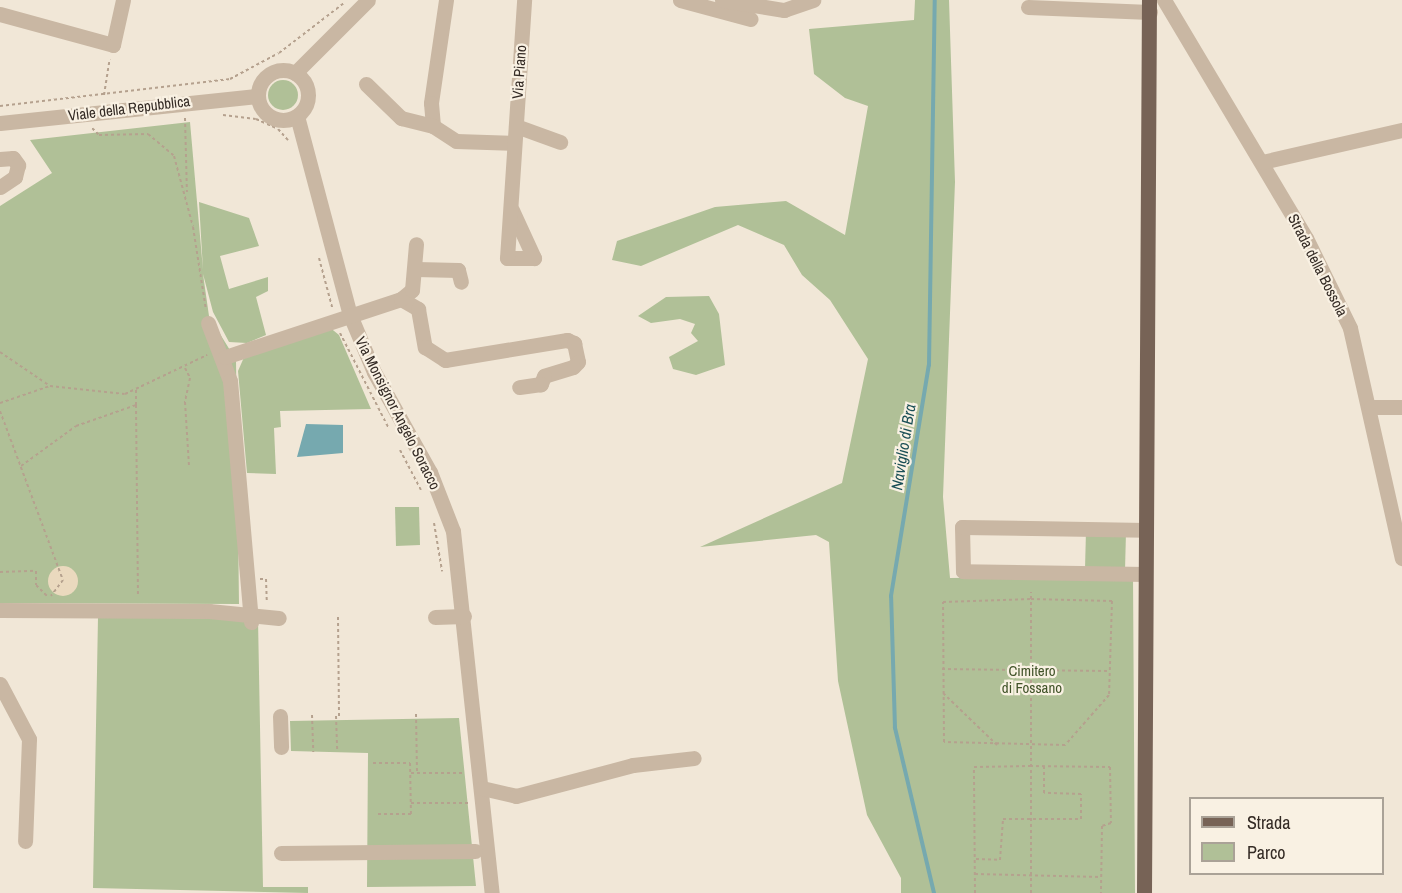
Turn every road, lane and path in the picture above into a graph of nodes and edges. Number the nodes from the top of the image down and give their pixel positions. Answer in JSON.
{"nodes":[{"id":1,"x":123,"y":0,"type":"edge"},
{"id":2,"x":348,"y":0,"type":"edge"},
{"id":3,"x":368,"y":0,"type":"edge"},
{"id":4,"x":377,"y":0,"type":"edge"},
{"id":5,"x":446,"y":0,"type":"edge"},
{"id":6,"x":524,"y":0,"type":"edge"},
{"id":7,"x":680,"y":0,"type":"edge"},
{"id":8,"x":722,"y":0,"type":"edge"},
{"id":9,"x":813,"y":0,"type":"edge"},
{"id":10,"x":1164,"y":0,"type":"edge"},
{"id":11,"x":1150,"y":6,"type":"edge"},
{"id":12,"x":1028,"y":7,"type":"dead end"},
{"id":13,"x":0,"y":14,"type":"edge"},
{"id":14,"x":751,"y":19,"type":"dead end"},
{"id":15,"x":328,"y":35,"type":"junction"},
{"id":16,"x":113,"y":45,"type":"junction"},
{"id":17,"x":295,"y":73,"type":"junction"},
{"id":18,"x":366,"y":84,"type":"dead end"},
{"id":19,"x":104,"y":95,"type":"junction"},
{"id":20,"x":258,"y":96,"type":"junction"},
{"id":21,"x":0,"y":106,"type":"edge"},
{"id":22,"x":193,"y":115,"type":"dead end"},
{"id":23,"x":219,"y":115,"type":"dead end"},
{"id":24,"x":185,"y":116,"type":"junction"},
{"id":25,"x":297,"y":116,"type":"junction"},
{"id":26,"x":174,"y":117,"type":"dead end"},
{"id":27,"x":0,"y":123,"type":"edge"},
{"id":28,"x":433,"y":126,"type":"junction"},
{"id":29,"x":516,"y":126,"type":"junction"},
{"id":30,"x":102,"y":127,"type":"dead end"},
{"id":31,"x":1402,"y":130,"type":"edge"},
{"id":32,"x":290,"y":142,"type":"dead end"},
{"id":33,"x":560,"y":142,"type":"dead end"},
{"id":34,"x":512,"y":143,"type":"junction"},
{"id":35,"x":0,"y":159,"type":"edge"},
{"id":36,"x":1262,"y":162,"type":"junction"},
{"id":37,"x":0,"y":187,"type":"edge"},
{"id":38,"x":187,"y":195,"type":"junction"},
{"id":39,"x":512,"y":210,"type":"dead end"},
{"id":40,"x":416,"y":244,"type":"dead end"},
{"id":41,"x":317,"y":247,"type":"dead end"},
{"id":42,"x":416,"y":268,"type":"junction"},
{"id":43,"x":461,"y":282,"type":"dead end"},
{"id":44,"x":401,"y":299,"type":"junction"},
{"id":45,"x":343,"y":317,"type":"junction"},
{"id":46,"x":208,"y":322,"type":"joint"},
{"id":47,"x":0,"y":352,"type":"edge"},
{"id":48,"x":220,"y":355,"type":"junction"},
{"id":49,"x":185,"y":368,"type":"junction"},
{"id":50,"x":50,"y":386,"type":"junction"},
{"id":51,"x":519,"y":387,"type":"dead end"},
{"id":52,"x":136,"y":390,"type":"junction"},
{"id":53,"x":0,"y":403,"type":"edge"},
{"id":54,"x":136,"y":405,"type":"junction"},
{"id":55,"x":1371,"y":407,"type":"junction"},
{"id":56,"x":1402,"y":407,"type":"edge"},
{"id":57,"x":0,"y":411,"type":"edge"},
{"id":58,"x":392,"y":434,"type":"dead end"},
{"id":59,"x":397,"y":442,"type":"dead end"},
{"id":60,"x":21,"y":466,"type":"junction"},
{"id":61,"x":189,"y":466,"type":"dead end"},
{"id":62,"x":426,"y":499,"type":"dead end"},
{"id":63,"x":433,"y":516,"type":"dead end"},
{"id":64,"x":1145,"y":530,"type":"junction"},
{"id":65,"x":1402,"y":558,"type":"edge"},
{"id":66,"x":0,"y":572,"type":"edge"},
{"id":67,"x":1145,"y":574,"type":"junction"},
{"id":68,"x":443,"y":576,"type":"dead end"},
{"id":69,"x":248,"y":578,"type":"junction"},
{"id":70,"x":1031,"y":592,"type":"dead end"},
{"id":71,"x":138,"y":599,"type":"dead end"},
{"id":72,"x":1031,"y":599,"type":"junction"},
{"id":73,"x":58,"y":606,"type":"junction"},
{"id":74,"x":0,"y":610,"type":"edge"},
{"id":75,"x":273,"y":616,"type":"joint"},
{"id":76,"x":435,"y":616,"type":"dead end"},
{"id":77,"x":464,"y":616,"type":"junction"},
{"id":78,"x":338,"y":617,"type":"dead end"},
{"id":79,"x":250,"y":618,"type":"junction"},
{"id":80,"x":940,"y":669,"type":"junction"},
{"id":81,"x":1030,"y":671,"type":"junction"},
{"id":82,"x":1110,"y":671,"type":"junction"},
{"id":83,"x":0,"y":684,"type":"edge"},
{"id":84,"x":943,"y":693,"type":"junction"},
{"id":85,"x":416,"y":714,"type":"dead end"},
{"id":86,"x":280,"y":716,"type":"dead end"},
{"id":87,"x":312,"y":716,"type":"dead end"},
{"id":88,"x":997,"y":745,"type":"junction"},
{"id":89,"x":1030,"y":746,"type":"junction"},
{"id":90,"x":281,"y":747,"type":"dead end"},
{"id":91,"x":313,"y":752,"type":"dead end"},
{"id":92,"x":337,"y":752,"type":"dead end"},
{"id":93,"x":693,"y":758,"type":"dead end"},
{"id":94,"x":466,"y":761,"type":"dead end"},
{"id":95,"x":373,"y":763,"type":"dead end"},
{"id":96,"x":1030,"y":766,"type":"junction"},
{"id":97,"x":1044,"y":767,"type":"junction"},
{"id":98,"x":467,"y":772,"type":"junction"},
{"id":99,"x":411,"y":773,"type":"junction"},
{"id":100,"x":417,"y":773,"type":"junction"},
{"id":101,"x":473,"y":788,"type":"junction"},
{"id":102,"x":411,"y":803,"type":"junction"},
{"id":103,"x":470,"y":803,"type":"junction"},
{"id":104,"x":471,"y":812,"type":"dead end"},
{"id":105,"x":375,"y":814,"type":"dead end"},
{"id":106,"x":1029,"y":819,"type":"junction"},
{"id":107,"x":26,"y":841,"type":"dead end"},
{"id":108,"x":475,"y":851,"type":"dead end"},
{"id":109,"x":281,"y":853,"type":"dead end"},
{"id":110,"x":975,"y":859,"type":"junction"},
{"id":111,"x":975,"y":874,"type":"junction"},
{"id":112,"x":1030,"y":877,"type":"junction"},
{"id":113,"x":1101,"y":877,"type":"junction"},
{"id":114,"x":492,"y":893,"type":"edge"},
{"id":115,"x":975,"y":893,"type":"edge"},
{"id":116,"x":1031,"y":893,"type":"edge"},
{"id":117,"x":1101,"y":893,"type":"edge"},
{"id":118,"x":1144,"y":893,"type":"edge"}],
"edges":[{"from":1,"to":16,"type":"street"},
{"from":2,"to":19,"type":"path"},
{"from":3,"to":15,"type":"street"},
{"from":4,"to":15,"type":"street"},
{"from":5,"to":28,"type":"street"},
{"from":6,"to":29,"type":"street","name":"Via Piano"},
{"from":7,"to":14,"type":"street"},
{"from":8,"to":9,"type":"street"},
{"from":10,"to":36,"type":"street","name":"Strada della Bossola"},
{"from":11,"to":12,"type":"street"},
{"from":11,"to":64,"type":"main road"},
{"from":13,"to":16,"type":"street"},
{"from":15,"to":17,"type":"street"},
{"from":16,"to":19,"type":"path"},
{"from":17,"to":20,"type":"street"},
{"from":17,"to":25,"type":"street"},
{"from":18,"to":28,"type":"street"},
{"from":19,"to":21,"type":"path"},
{"from":20,"to":25,"type":"street"},
{"from":20,"to":27,"type":"street","name":"Viale della Repubblica"},
{"from":22,"to":24,"type":"path"},
{"from":23,"to":32,"type":"path"},
{"from":24,"to":26,"type":"path"},
{"from":24,"to":38,"type":"path"},
{"from":25,"to":45,"type":"street","name":"Via Monsignor Angelo Soracco"},
{"from":28,"to":34,"type":"street"},
{"from":29,"to":33,"type":"street"},
{"from":29,"to":34,"type":"street","name":"Via Piano"},
{"from":30,"to":38,"type":"path"},
{"from":31,"to":36,"type":"street"},
{"from":34,"to":39,"type":"street","name":"Via Piano"},
{"from":35,"to":37,"type":"street"},
{"from":36,"to":55,"type":"street","name":"Strada della Bossola"},
{"from":38,"to":46,"type":"path"},
{"from":40,"to":42,"type":"street"},
{"from":41,"to":45,"type":"path"},
{"from":42,"to":43,"type":"street"},
{"from":42,"to":44,"type":"street"},
{"from":44,"to":45,"type":"street"},
{"from":44,"to":51,"type":"street"},
{"from":45,"to":48,"type":"street"},
{"from":45,"to":58,"type":"path"},
{"from":45,"to":77,"type":"street","name":"Via Monsignor Angelo Soracco"},
{"from":46,"to":48,"type":"street"},
{"from":47,"to":50,"type":"path"},
{"from":48,"to":49,"type":"path"},
{"from":48,"to":69,"type":"street"},
{"from":49,"to":52,"type":"path"},
{"from":49,"to":61,"type":"path"},
{"from":50,"to":52,"type":"path"},
{"from":50,"to":53,"type":"path"},
{"from":52,"to":54,"type":"path"},
{"from":54,"to":60,"type":"path"},
{"from":54,"to":71,"type":"path"},
{"from":55,"to":56,"type":"street"},
{"from":55,"to":65,"type":"street","name":"Strada della Bossola"},
{"from":57,"to":60,"type":"path"},
{"from":59,"to":62,"type":"path"},
{"from":60,"to":73,"type":"path"},
{"from":63,"to":68,"type":"path"},
{"from":64,"to":67,"type":"main road"},
{"from":64,"to":67,"type":"street"},
{"from":66,"to":73,"type":"path"},
{"from":67,"to":118,"type":"main road"},
{"from":69,"to":75,"type":"path"},
{"from":69,"to":79,"type":"street"},
{"from":70,"to":72,"type":"path"},
{"from":72,"to":80,"type":"path"},
{"from":72,"to":81,"type":"path"},
{"from":72,"to":82,"type":"path"},
{"from":73,"to":74,"type":"street"},
{"from":73,"to":79,"type":"street"},
{"from":75,"to":79,"type":"street"},
{"from":76,"to":77,"type":"street"},
{"from":77,"to":101,"type":"street","name":"Via Monsignor Angelo Soracco"},
{"from":78,"to":92,"type":"path"},
{"from":80,"to":81,"type":"path"},
{"from":80,"to":84,"type":"path"},
{"from":81,"to":82,"type":"path"},
{"from":81,"to":89,"type":"path"},
{"from":82,"to":89,"type":"path"},
{"from":83,"to":107,"type":"street"},
{"from":84,"to":88,"type":"path"},
{"from":84,"to":88,"type":"path"},
{"from":85,"to":100,"type":"path"},
{"from":86,"to":90,"type":"street"},
{"from":87,"to":91,"type":"path"},
{"from":88,"to":89,"type":"path"},
{"from":89,"to":96,"type":"path"},
{"from":93,"to":101,"type":"street"},
{"from":94,"to":98,"type":"path"},
{"from":95,"to":99,"type":"path"},
{"from":96,"to":97,"type":"path"},
{"from":96,"to":106,"type":"path"},
{"from":96,"to":110,"type":"path"},
{"from":97,"to":106,"type":"path"},
{"from":97,"to":113,"type":"path"},
{"from":98,"to":100,"type":"path"},
{"from":98,"to":101,"type":"path"},
{"from":99,"to":100,"type":"path"},
{"from":99,"to":102,"type":"path"},
{"from":101,"to":103,"type":"path"},
{"from":101,"to":114,"type":"street","name":"Via Monsignor Angelo Soracco"},
{"from":102,"to":103,"type":"path"},
{"from":102,"to":105,"type":"path"},
{"from":103,"to":104,"type":"path"},
{"from":106,"to":110,"type":"path"},
{"from":106,"to":112,"type":"path"},
{"from":108,"to":109,"type":"street"},
{"from":110,"to":111,"type":"path"},
{"from":111,"to":112,"type":"path"},
{"from":111,"to":115,"type":"path"},
{"from":112,"to":113,"type":"path"},
{"from":112,"to":116,"type":"path"},
{"from":113,"to":117,"type":"path"}]}
